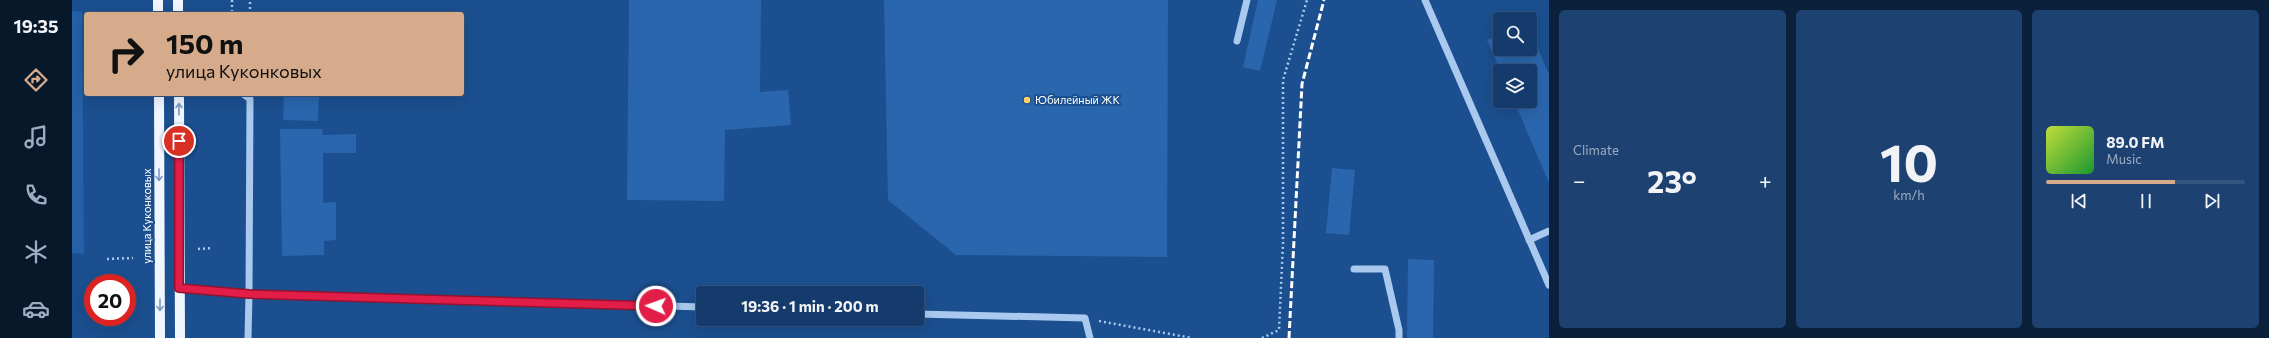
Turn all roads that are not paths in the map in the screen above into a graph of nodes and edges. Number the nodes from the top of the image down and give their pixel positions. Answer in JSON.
{"nodes":[{"id":1,"x":158,"y":0,"type":"edge"},
{"id":2,"x":178,"y":0,"type":"edge"},
{"id":3,"x":1247,"y":0,"type":"edge"},
{"id":4,"x":1424,"y":0,"type":"edge"},
{"id":5,"x":158,"y":12,"type":"edge"},
{"id":6,"x":178,"y":12,"type":"edge"},
{"id":7,"x":1237,"y":41,"type":"dead end"},
{"id":8,"x":158,"y":96,"type":"edge"},
{"id":9,"x":179,"y":96,"type":"edge"},
{"id":10,"x":246,"y":96,"type":"edge"},
{"id":11,"x":1549,"y":231,"type":"edge"},
{"id":12,"x":1529,"y":240,"type":"junction"},
{"id":13,"x":1354,"y":269,"type":"dead end"},
{"id":14,"x":1549,"y":285,"type":"edge"},
{"id":15,"x":179,"y":288,"type":"junction"},
{"id":16,"x":249,"y":294,"type":"junction"},
{"id":17,"x":696,"y":308,"type":"edge"},
{"id":18,"x":924,"y":314,"type":"edge"},
{"id":19,"x":160,"y":338,"type":"edge"},
{"id":20,"x":180,"y":338,"type":"edge"},
{"id":21,"x":248,"y":338,"type":"edge"},
{"id":22,"x":1090,"y":338,"type":"edge"},
{"id":23,"x":1399,"y":338,"type":"edge"}],
"edges":[{"from":1,"to":5,"type":"main road"},
{"from":2,"to":6,"type":"main road"},
{"from":3,"to":7,"type":"lane"},
{"from":4,"to":12,"type":"lane"},
{"from":8,"to":19,"type":"main road","name":"улица Куконковых","one_way":true},
{"from":15,"to":9,"type":"main road","one_way":true},
{"from":10,"to":16,"type":"lane"},
{"from":11,"to":12,"type":"lane"},
{"from":12,"to":14,"type":"lane"},
{"from":13,"to":23,"type":"lane"},
{"from":15,"to":16,"type":"lane"},
{"from":15,"to":20,"type":"main road"},
{"from":16,"to":17,"type":"lane"},
{"from":16,"to":21,"type":"lane"},
{"from":18,"to":22,"type":"lane"}]}
